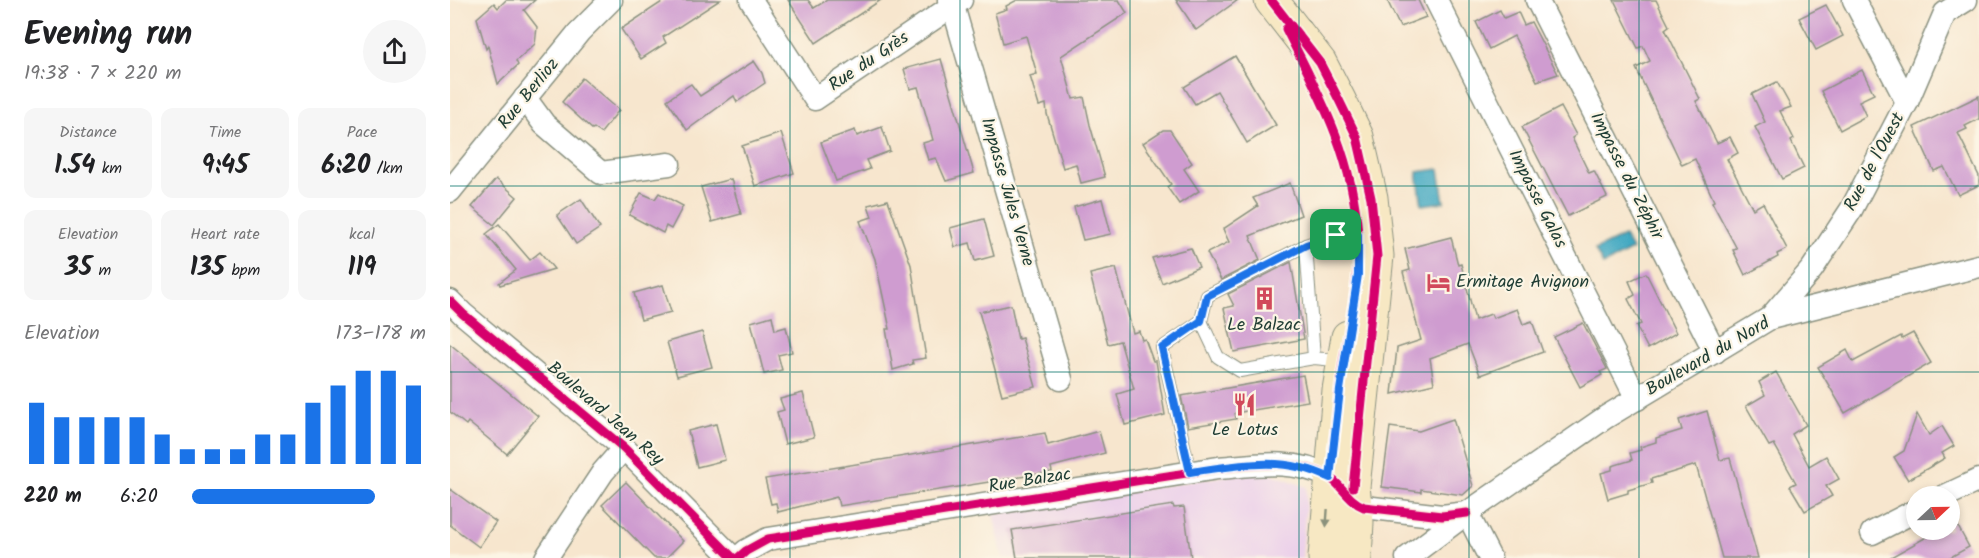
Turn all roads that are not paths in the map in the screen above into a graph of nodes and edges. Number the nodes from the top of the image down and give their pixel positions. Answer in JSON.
{"nodes":[{"id":1,"x":611,"y":0,"type":"edge"},
{"id":2,"x":751,"y":0,"type":"edge"},
{"id":3,"x":1271,"y":0,"type":"edge"},
{"id":4,"x":1436,"y":0,"type":"edge"},
{"id":5,"x":1537,"y":0,"type":"edge"},
{"id":6,"x":1854,"y":0,"type":"edge"},
{"id":7,"x":1966,"y":0,"type":"edge"},
{"id":8,"x":954,"y":2,"type":"edge"},
{"id":9,"x":525,"y":98,"type":"junction"},
{"id":10,"x":1907,"y":102,"type":"junction"},
{"id":11,"x":669,"y":164,"type":"dead end"},
{"id":12,"x":450,"y":190,"type":"edge"},
{"id":13,"x":1367,"y":235,"type":"junction"},
{"id":14,"x":1306,"y":245,"type":"junction"},
{"id":15,"x":1979,"y":266,"type":"edge"},
{"id":16,"x":450,"y":301,"type":"edge"},
{"id":17,"x":1770,"y":318,"type":"junction"},
{"id":18,"x":1201,"y":321,"type":"junction"},
{"id":19,"x":1715,"y":352,"type":"junction"},
{"id":20,"x":1329,"y":359,"type":"junction"},
{"id":21,"x":1061,"y":379,"type":"dead end"},
{"id":22,"x":1637,"y":399,"type":"junction"},
{"id":23,"x":624,"y":448,"type":"junction"},
{"id":24,"x":1190,"y":472,"type":"junction"},
{"id":25,"x":1330,"y":478,"type":"junction"},
{"id":26,"x":1979,"y":480,"type":"edge"},
{"id":27,"x":1960,"y":489,"type":"edge"},
{"id":28,"x":1354,"y":503,"type":"junction"},
{"id":29,"x":1467,"y":513,"type":"junction"},
{"id":30,"x":1906,"y":516,"type":"edge"},
{"id":31,"x":1872,"y":533,"type":"dead end"},
{"id":32,"x":546,"y":558,"type":"edge"},
{"id":33,"x":733,"y":558,"type":"edge"},
{"id":34,"x":738,"y":558,"type":"edge"},
{"id":35,"x":1325,"y":558,"type":"edge"},
{"id":36,"x":1355,"y":558,"type":"edge"},
{"id":37,"x":1407,"y":558,"type":"edge"},
{"id":38,"x":1490,"y":558,"type":"edge"}],
"edges":[{"from":1,"to":9,"type":"street","name":"Rue Berlioz"},
{"from":2,"to":8,"type":"street","name":"Rue du Grès"},
{"from":3,"to":13,"type":"main road"},
{"from":4,"to":22,"type":"street","name":"Impasse Galas"},
{"from":5,"to":19,"type":"street","name":"Impasse du Zéphir"},
{"from":6,"to":10,"type":"street"},
{"from":7,"to":10,"type":"street","name":"Rue de l'Ouest"},
{"from":8,"to":21,"type":"street","name":"Impasse Jules Verne"},
{"from":9,"to":11,"type":"street"},
{"from":9,"to":12,"type":"street","name":"Rue Berlioz"},
{"from":10,"to":17,"type":"street","name":"Rue de l'Ouest"},
{"from":13,"to":14,"type":"lane"},
{"from":13,"to":20,"type":"main road"},
{"from":13,"to":28,"type":"main road"},
{"from":14,"to":18,"type":"lane"},
{"from":14,"to":20,"type":"lane"},
{"from":15,"to":17,"type":"street","name":"Boulevard du Nord"},
{"from":16,"to":23,"type":"street","name":"Boulevard Jean Rey"},
{"from":17,"to":19,"type":"street","name":"Boulevard du Nord"},
{"from":18,"to":20,"type":"lane"},
{"from":18,"to":24,"type":"lane"},
{"from":19,"to":22,"type":"street","name":"Boulevard du Nord"},
{"from":20,"to":25,"type":"main road"},
{"from":22,"to":29,"type":"street","name":"Boulevard du Nord"},
{"from":23,"to":32,"type":"street"},
{"from":23,"to":33,"type":"street","name":"Boulevard Jean Rey"},
{"from":24,"to":25,"type":"street","name":"Rue Balzac"},
{"from":24,"to":34,"type":"street","name":"Rue Balzac"},
{"from":25,"to":28,"type":"street"},
{"from":25,"to":35,"type":"main road","one_way":true},
{"from":26,"to":27,"type":"street"},
{"from":28,"to":29,"type":"street","name":"Boulevard du Nord"},
{"from":28,"to":36,"type":"main road"},
{"from":29,"to":37,"type":"street","name":"Boulevard du Nord"},
{"from":29,"to":38,"type":"street"},
{"from":30,"to":31,"type":"street"}]}
